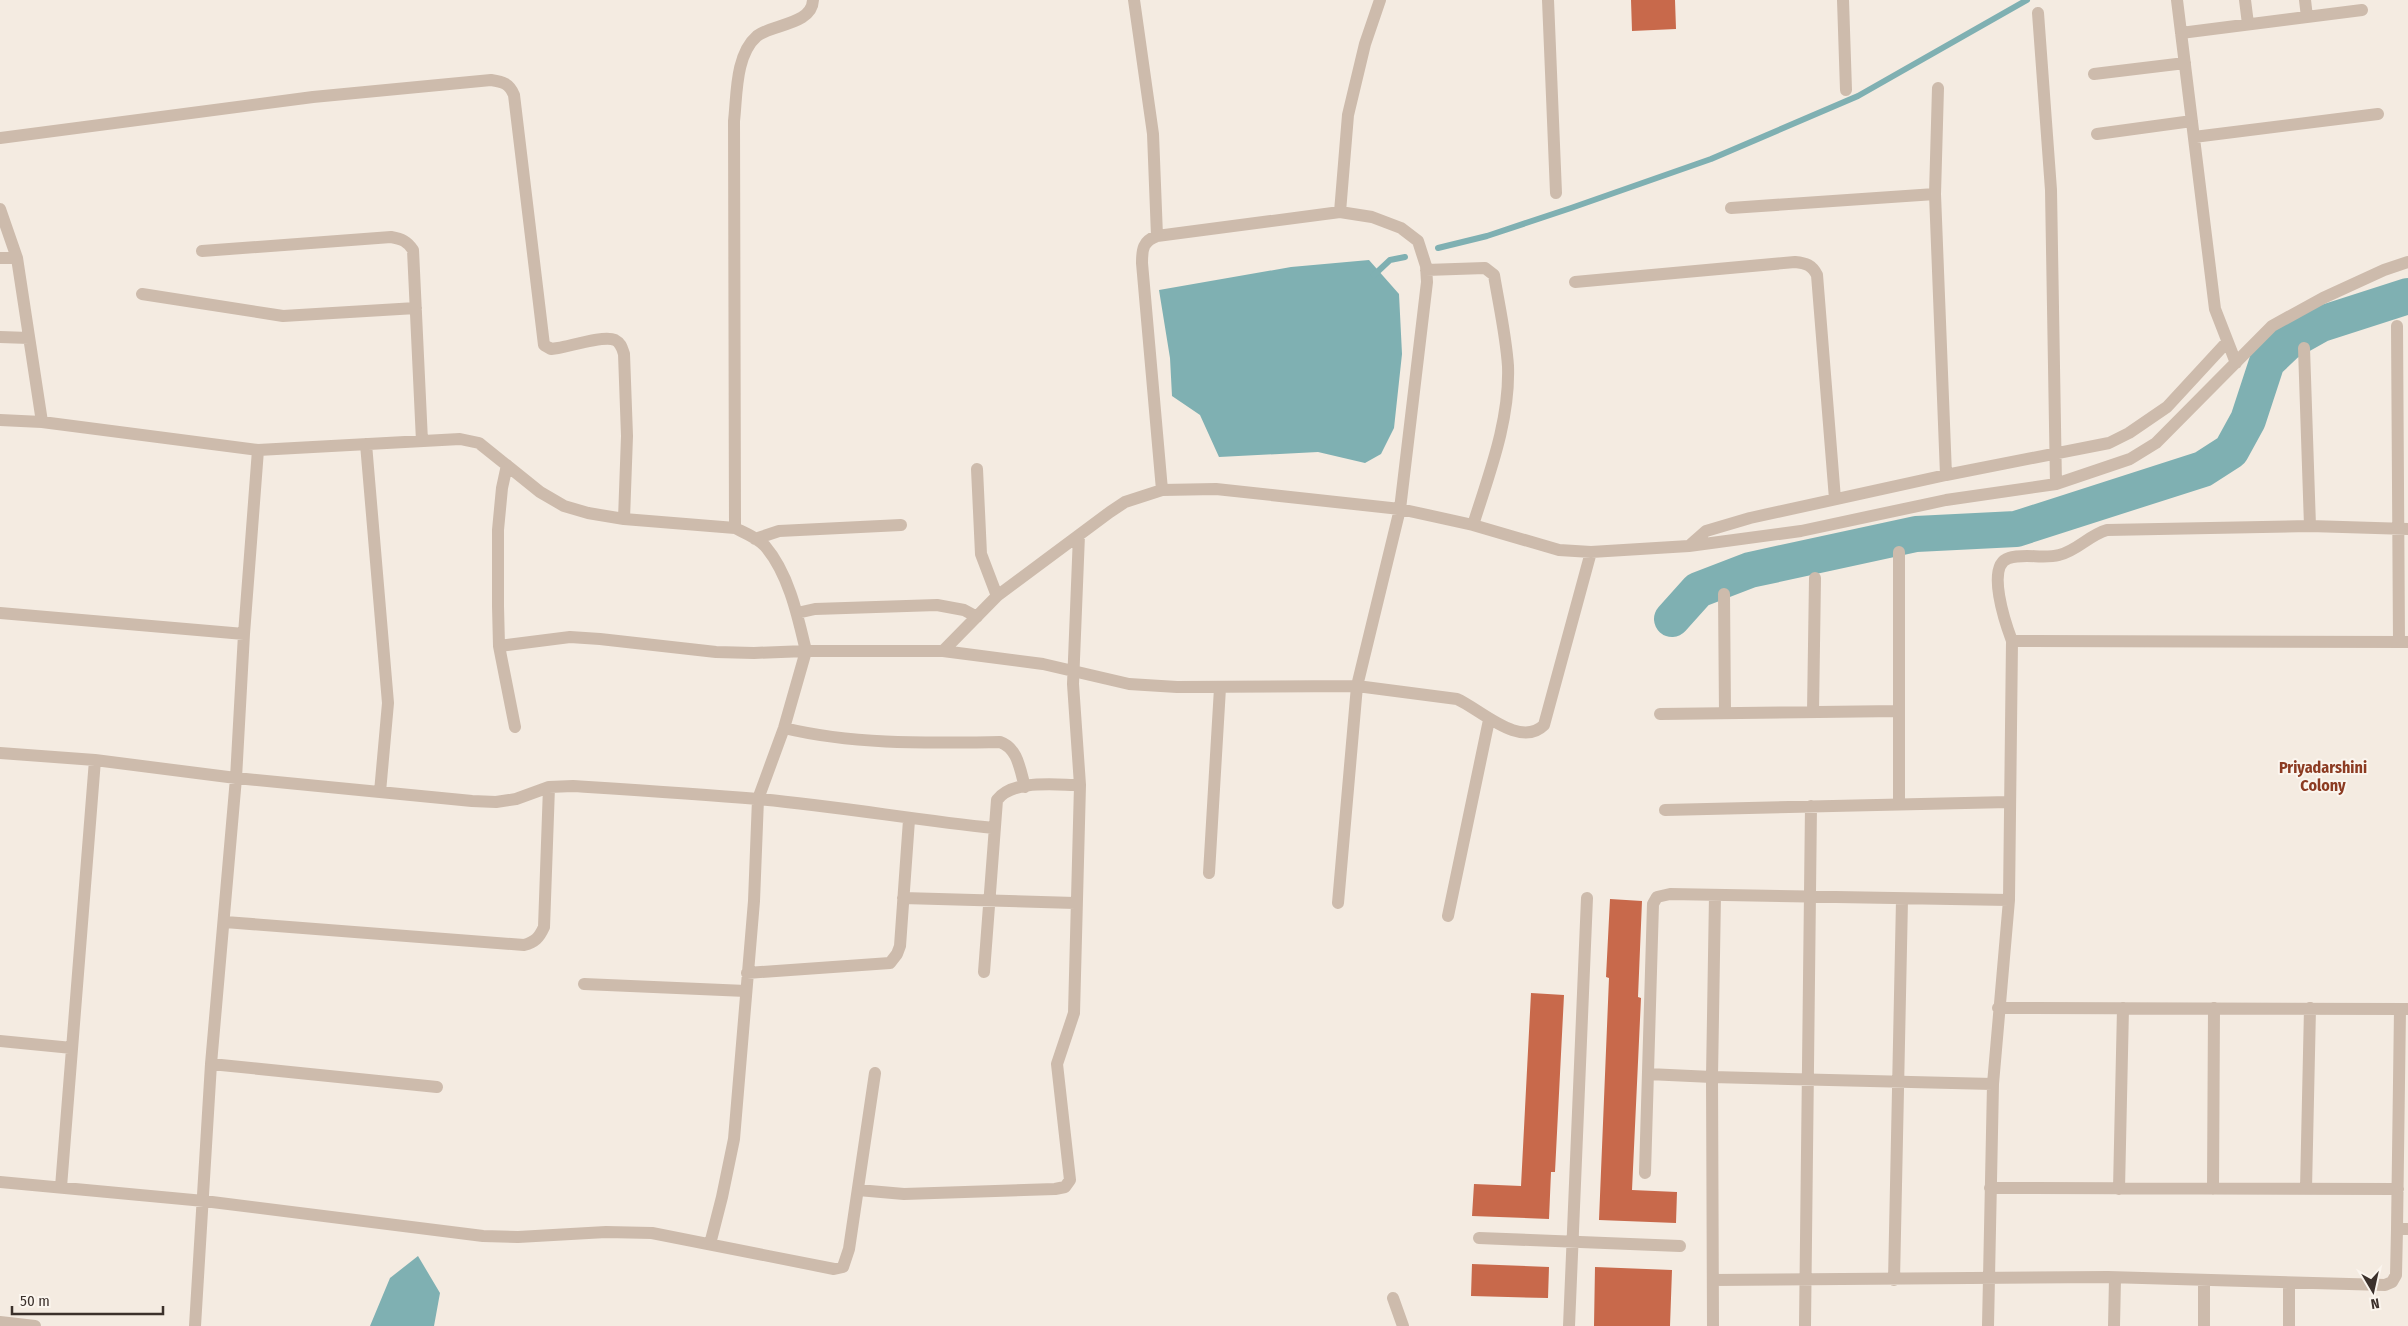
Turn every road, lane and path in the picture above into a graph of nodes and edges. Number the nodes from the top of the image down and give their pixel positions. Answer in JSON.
{"nodes":[{"id":1,"x":812,"y":0,"type":"edge"},
{"id":2,"x":1134,"y":0,"type":"edge"},
{"id":3,"x":1380,"y":0,"type":"edge"},
{"id":4,"x":1548,"y":0,"type":"edge"},
{"id":5,"x":1843,"y":0,"type":"edge"},
{"id":6,"x":2177,"y":0,"type":"edge"},
{"id":7,"x":2245,"y":0,"type":"edge"},
{"id":8,"x":2305,"y":0,"type":"edge"},
{"id":9,"x":2362,"y":10,"type":"dead end"},
{"id":10,"x":2038,"y":13,"type":"dead end"},
{"id":11,"x":2307,"y":17,"type":"junction"},
{"id":12,"x":2248,"y":24,"type":"junction"},
{"id":13,"x":2181,"y":32,"type":"junction"},
{"id":14,"x":2185,"y":63,"type":"junction"},
{"id":15,"x":2094,"y":74,"type":"dead end"},
{"id":16,"x":1938,"y":88,"type":"dead end"},
{"id":17,"x":1846,"y":90,"type":"dead end"},
{"id":18,"x":2378,"y":114,"type":"dead end"},
{"id":19,"x":2192,"y":121,"type":"junction"},
{"id":20,"x":2097,"y":134,"type":"dead end"},
{"id":21,"x":2194,"y":137,"type":"junction"},
{"id":22,"x":0,"y":138,"type":"edge"},
{"id":23,"x":1556,"y":193,"type":"dead end"},
{"id":24,"x":1935,"y":194,"type":"junction"},
{"id":25,"x":1731,"y":208,"type":"dead end"},
{"id":26,"x":0,"y":209,"type":"edge"},
{"id":27,"x":1340,"y":212,"type":"junction"},
{"id":28,"x":1158,"y":236,"type":"junction"},
{"id":29,"x":202,"y":251,"type":"dead end"},
{"id":30,"x":0,"y":258,"type":"edge"},
{"id":31,"x":17,"y":258,"type":"junction"},
{"id":32,"x":2408,"y":262,"type":"edge"},
{"id":33,"x":1426,"y":270,"type":"junction"},
{"id":34,"x":1575,"y":282,"type":"dead end"},
{"id":35,"x":142,"y":294,"type":"dead end"},
{"id":36,"x":416,"y":308,"type":"junction"},
{"id":37,"x":2397,"y":326,"type":"dead end"},
{"id":38,"x":0,"y":337,"type":"edge"},
{"id":39,"x":29,"y":338,"type":"junction"},
{"id":40,"x":2227,"y":342,"type":"junction"},
{"id":41,"x":2304,"y":348,"type":"dead end"},
{"id":42,"x":2236,"y":363,"type":"junction"},
{"id":43,"x":0,"y":420,"type":"edge"},
{"id":44,"x":42,"y":422,"type":"junction"},
{"id":45,"x":422,"y":441,"type":"junction"},
{"id":46,"x":366,"y":444,"type":"junction"},
{"id":47,"x":258,"y":450,"type":"junction"},
{"id":48,"x":2056,"y":454,"type":"junction"},
{"id":49,"x":507,"y":465,"type":"junction"},
{"id":50,"x":977,"y":469,"type":"dead end"},
{"id":51,"x":1946,"y":475,"type":"junction"},
{"id":52,"x":2056,"y":484,"type":"junction"},
{"id":53,"x":1162,"y":490,"type":"junction"},
{"id":54,"x":1835,"y":499,"type":"junction"},
{"id":55,"x":1400,"y":509,"type":"junction"},
{"id":56,"x":624,"y":519,"type":"junction"},
{"id":57,"x":901,"y":525,"type":"dead end"},
{"id":58,"x":1473,"y":526,"type":"junction"},
{"id":59,"x":2310,"y":526,"type":"junction"},
{"id":60,"x":735,"y":528,"type":"junction"},
{"id":61,"x":2404,"y":529,"type":"edge"},
{"id":62,"x":1079,"y":535,"type":"junction"},
{"id":63,"x":755,"y":539,"type":"junction"},
{"id":64,"x":1689,"y":546,"type":"junction"},
{"id":65,"x":1591,"y":552,"type":"junction"},
{"id":66,"x":1899,"y":552,"type":"dead end"},
{"id":67,"x":1815,"y":578,"type":"dead end"},
{"id":68,"x":1724,"y":594,"type":"dead end"},
{"id":69,"x":998,"y":596,"type":"junction"},
{"id":70,"x":0,"y":613,"type":"edge"},
{"id":71,"x":797,"y":613,"type":"junction"},
{"id":72,"x":977,"y":617,"type":"junction"},
{"id":73,"x":244,"y":634,"type":"junction"},
{"id":74,"x":2012,"y":641,"type":"junction"},
{"id":75,"x":2403,"y":642,"type":"edge"},
{"id":76,"x":499,"y":646,"type":"junction"},
{"id":77,"x":806,"y":651,"type":"junction"},
{"id":78,"x":943,"y":651,"type":"junction"},
{"id":79,"x":1074,"y":671,"type":"junction"},
{"id":80,"x":1357,"y":686,"type":"junction"},
{"id":81,"x":1220,"y":688,"type":"junction"},
{"id":82,"x":1814,"y":712,"type":"junction"},
{"id":83,"x":1899,"y":712,"type":"junction"},
{"id":84,"x":1725,"y":713,"type":"junction"},
{"id":85,"x":1660,"y":714,"type":"dead end"},
{"id":86,"x":1489,"y":720,"type":"junction"},
{"id":87,"x":515,"y":727,"type":"dead end"},
{"id":88,"x":784,"y":728,"type":"junction"},
{"id":89,"x":0,"y":753,"type":"edge"},
{"id":90,"x":95,"y":760,"type":"junction"},
{"id":91,"x":236,"y":778,"type":"junction"},
{"id":92,"x":1080,"y":784,"type":"junction"},
{"id":93,"x":549,"y":787,"type":"junction"},
{"id":94,"x":1025,"y":787,"type":"junction"},
{"id":95,"x":380,"y":792,"type":"junction"},
{"id":96,"x":758,"y":799,"type":"junction"},
{"id":97,"x":2009,"y":802,"type":"junction"},
{"id":98,"x":1899,"y":804,"type":"junction"},
{"id":99,"x":1811,"y":806,"type":"junction"},
{"id":100,"x":1665,"y":810,"type":"dead end"},
{"id":101,"x":910,"y":820,"type":"junction"},
{"id":102,"x":994,"y":828,"type":"junction"},
{"id":103,"x":1209,"y":874,"type":"dead end"},
{"id":104,"x":1715,"y":895,"type":"junction"},
{"id":105,"x":903,"y":898,"type":"junction"},
{"id":106,"x":1587,"y":898,"type":"dead end"},
{"id":107,"x":1811,"y":898,"type":"junction"},
{"id":108,"x":988,"y":900,"type":"junction"},
{"id":109,"x":1902,"y":900,"type":"junction"},
{"id":110,"x":2009,"y":900,"type":"junction"},
{"id":111,"x":1075,"y":903,"type":"junction"},
{"id":112,"x":1338,"y":903,"type":"dead end"},
{"id":113,"x":1448,"y":916,"type":"dead end"},
{"id":114,"x":225,"y":922,"type":"junction"},
{"id":115,"x":984,"y":972,"type":"dead end"},
{"id":116,"x":747,"y":973,"type":"junction"},
{"id":117,"x":584,"y":984,"type":"dead end"},
{"id":118,"x":746,"y":991,"type":"junction"},
{"id":119,"x":1998,"y":1008,"type":"junction"},
{"id":120,"x":2123,"y":1008,"type":"junction"},
{"id":121,"x":2214,"y":1008,"type":"junction"},
{"id":122,"x":2310,"y":1008,"type":"junction"},
{"id":123,"x":2404,"y":1008,"type":"edge"},
{"id":124,"x":0,"y":1041,"type":"edge"},
{"id":125,"x":72,"y":1048,"type":"junction"},
{"id":126,"x":211,"y":1064,"type":"junction"},
{"id":127,"x":875,"y":1073,"type":"dead end"},
{"id":128,"x":1648,"y":1074,"type":"junction"},
{"id":129,"x":1712,"y":1078,"type":"junction"},
{"id":130,"x":1807,"y":1081,"type":"junction"},
{"id":131,"x":1898,"y":1083,"type":"junction"},
{"id":132,"x":1993,"y":1084,"type":"junction"},
{"id":133,"x":437,"y":1087,"type":"dead end"},
{"id":134,"x":1645,"y":1173,"type":"dead end"},
{"id":135,"x":0,"y":1182,"type":"edge"},
{"id":136,"x":61,"y":1188,"type":"junction"},
{"id":137,"x":1990,"y":1188,"type":"junction"},
{"id":138,"x":2119,"y":1189,"type":"junction"},
{"id":139,"x":2213,"y":1189,"type":"junction"},
{"id":140,"x":2306,"y":1189,"type":"junction"},
{"id":141,"x":2398,"y":1189,"type":"junction"},
{"id":142,"x":858,"y":1190,"type":"junction"},
{"id":143,"x":204,"y":1201,"type":"junction"},
{"id":144,"x":2403,"y":1229,"type":"edge"},
{"id":145,"x":1479,"y":1238,"type":"dead end"},
{"id":146,"x":1573,"y":1242,"type":"junction"},
{"id":147,"x":710,"y":1244,"type":"junction"},
{"id":148,"x":1680,"y":1246,"type":"dead end"},
{"id":149,"x":2115,"y":1278,"type":"junction"},
{"id":150,"x":1713,"y":1280,"type":"junction"},
{"id":151,"x":1805,"y":1280,"type":"junction"},
{"id":152,"x":1894,"y":1280,"type":"junction"},
{"id":153,"x":1988,"y":1280,"type":"junction"},
{"id":154,"x":2204,"y":1280,"type":"junction"},
{"id":155,"x":2289,"y":1283,"type":"junction"},
{"id":156,"x":1393,"y":1298,"type":"dead end"},
{"id":157,"x":0,"y":1322,"type":"edge"},
{"id":158,"x":35,"y":1326,"type":"edge"},
{"id":159,"x":194,"y":1326,"type":"edge"},
{"id":160,"x":1403,"y":1326,"type":"edge"},
{"id":161,"x":1569,"y":1326,"type":"edge"},
{"id":162,"x":1713,"y":1326,"type":"edge"},
{"id":163,"x":1806,"y":1326,"type":"edge"},
{"id":164,"x":1988,"y":1326,"type":"edge"},
{"id":165,"x":2114,"y":1326,"type":"edge"},
{"id":166,"x":2204,"y":1326,"type":"edge"},
{"id":167,"x":2289,"y":1326,"type":"edge"}],
"edges":[{"from":1,"to":60,"type":"street"},
{"from":2,"to":28,"type":"street"},
{"from":3,"to":27,"type":"street"},
{"from":4,"to":23,"type":"street"},
{"from":5,"to":17,"type":"street"},
{"from":6,"to":13,"type":"street"},
{"from":7,"to":12,"type":"street"},
{"from":8,"to":11,"type":"street"},
{"from":9,"to":11,"type":"street"},
{"from":10,"to":48,"type":"street"},
{"from":11,"to":12,"type":"street"},
{"from":12,"to":13,"type":"street"},
{"from":13,"to":14,"type":"street"},
{"from":14,"to":15,"type":"street"},
{"from":14,"to":19,"type":"street"},
{"from":16,"to":24,"type":"street"},
{"from":18,"to":21,"type":"street"},
{"from":19,"to":20,"type":"street"},
{"from":19,"to":21,"type":"street"},
{"from":21,"to":40,"type":"street"},
{"from":22,"to":56,"type":"street"},
{"from":24,"to":25,"type":"street"},
{"from":24,"to":51,"type":"street"},
{"from":26,"to":31,"type":"street"},
{"from":27,"to":28,"type":"street"},
{"from":27,"to":33,"type":"street"},
{"from":28,"to":53,"type":"street"},
{"from":29,"to":36,"type":"street"},
{"from":30,"to":31,"type":"street"},
{"from":31,"to":39,"type":"street"},
{"from":32,"to":42,"type":"street"},
{"from":33,"to":55,"type":"street"},
{"from":33,"to":58,"type":"street"},
{"from":34,"to":54,"type":"street"},
{"from":35,"to":36,"type":"street"},
{"from":36,"to":45,"type":"street"},
{"from":37,"to":61,"type":"street"},
{"from":38,"to":39,"type":"street"},
{"from":39,"to":44,"type":"street"},
{"from":40,"to":42,"type":"street"},
{"from":40,"to":48,"type":"street"},
{"from":41,"to":59,"type":"street"},
{"from":42,"to":52,"type":"street"},
{"from":43,"to":44,"type":"street"},
{"from":44,"to":47,"type":"street"},
{"from":45,"to":46,"type":"street"},
{"from":45,"to":49,"type":"street"},
{"from":46,"to":47,"type":"street"},
{"from":46,"to":95,"type":"street"},
{"from":47,"to":73,"type":"street"},
{"from":48,"to":51,"type":"street"},
{"from":48,"to":52,"type":"street"},
{"from":49,"to":56,"type":"street"},
{"from":49,"to":76,"type":"street"},
{"from":50,"to":69,"type":"street"},
{"from":51,"to":54,"type":"street"},
{"from":52,"to":64,"type":"street"},
{"from":53,"to":55,"type":"street"},
{"from":53,"to":62,"type":"street"},
{"from":54,"to":64,"type":"street"},
{"from":55,"to":58,"type":"street"},
{"from":55,"to":80,"type":"street"},
{"from":56,"to":60,"type":"street"},
{"from":57,"to":63,"type":"street"},
{"from":58,"to":65,"type":"street"},
{"from":59,"to":61,"type":"street"},
{"from":59,"to":74,"type":"street"},
{"from":60,"to":63,"type":"street"},
{"from":61,"to":75,"type":"street"},
{"from":62,"to":69,"type":"street"},
{"from":62,"to":79,"type":"street"},
{"from":63,"to":71,"type":"street"},
{"from":64,"to":65,"type":"street"},
{"from":65,"to":86,"type":"street"},
{"from":66,"to":83,"type":"street"},
{"from":67,"to":82,"type":"street"},
{"from":68,"to":84,"type":"street"},
{"from":69,"to":72,"type":"street"},
{"from":70,"to":73,"type":"street"},
{"from":71,"to":72,"type":"street"},
{"from":71,"to":77,"type":"street"},
{"from":72,"to":78,"type":"street"},
{"from":73,"to":91,"type":"street"},
{"from":74,"to":75,"type":"street"},
{"from":74,"to":97,"type":"street"},
{"from":76,"to":77,"type":"street"},
{"from":76,"to":87,"type":"street"},
{"from":77,"to":78,"type":"street"},
{"from":77,"to":88,"type":"street"},
{"from":78,"to":79,"type":"street"},
{"from":79,"to":81,"type":"street"},
{"from":79,"to":92,"type":"street"},
{"from":80,"to":81,"type":"street"},
{"from":80,"to":86,"type":"street"},
{"from":80,"to":112,"type":"street"},
{"from":81,"to":103,"type":"street"},
{"from":82,"to":83,"type":"street"},
{"from":82,"to":84,"type":"street"},
{"from":83,"to":98,"type":"street"},
{"from":84,"to":85,"type":"street"},
{"from":86,"to":113,"type":"street"},
{"from":88,"to":94,"type":"street"},
{"from":88,"to":96,"type":"street"},
{"from":89,"to":90,"type":"street"},
{"from":90,"to":91,"type":"street"},
{"from":90,"to":125,"type":"street"},
{"from":91,"to":95,"type":"street"},
{"from":91,"to":114,"type":"street"},
{"from":92,"to":94,"type":"street"},
{"from":92,"to":111,"type":"street"},
{"from":93,"to":95,"type":"street"},
{"from":93,"to":96,"type":"street"},
{"from":93,"to":114,"type":"street"},
{"from":94,"to":102,"type":"street"},
{"from":96,"to":101,"type":"street"},
{"from":96,"to":116,"type":"street"},
{"from":97,"to":98,"type":"street"},
{"from":97,"to":110,"type":"street"},
{"from":98,"to":99,"type":"street"},
{"from":99,"to":100,"type":"street"},
{"from":99,"to":107,"type":"street"},
{"from":101,"to":102,"type":"street"},
{"from":101,"to":105,"type":"street"},
{"from":102,"to":108,"type":"street"},
{"from":104,"to":107,"type":"street"},
{"from":104,"to":128,"type":"street"},
{"from":104,"to":129,"type":"street"},
{"from":105,"to":108,"type":"street"},
{"from":105,"to":116,"type":"street"},
{"from":106,"to":146,"type":"street"},
{"from":107,"to":109,"type":"street"},
{"from":107,"to":130,"type":"street"},
{"from":108,"to":111,"type":"street"},
{"from":108,"to":115,"type":"street"},
{"from":109,"to":110,"type":"street"},
{"from":109,"to":131,"type":"street"},
{"from":110,"to":119,"type":"street"},
{"from":111,"to":142,"type":"street"},
{"from":114,"to":126,"type":"street"},
{"from":116,"to":118,"type":"street"},
{"from":117,"to":118,"type":"street"},
{"from":118,"to":147,"type":"street"},
{"from":119,"to":120,"type":"street"},
{"from":119,"to":132,"type":"street"},
{"from":120,"to":121,"type":"street"},
{"from":120,"to":138,"type":"street"},
{"from":121,"to":122,"type":"street"},
{"from":121,"to":139,"type":"street"},
{"from":122,"to":123,"type":"street"},
{"from":122,"to":140,"type":"street"},
{"from":123,"to":141,"type":"street"},
{"from":124,"to":125,"type":"street"},
{"from":125,"to":136,"type":"street"},
{"from":126,"to":133,"type":"street"},
{"from":126,"to":143,"type":"street"},
{"from":127,"to":142,"type":"street"},
{"from":128,"to":129,"type":"street"},
{"from":128,"to":134,"type":"street"},
{"from":129,"to":130,"type":"street"},
{"from":129,"to":150,"type":"street"},
{"from":130,"to":131,"type":"street"},
{"from":130,"to":151,"type":"street"},
{"from":131,"to":132,"type":"street"},
{"from":131,"to":152,"type":"street"},
{"from":132,"to":137,"type":"street"},
{"from":135,"to":136,"type":"street"},
{"from":136,"to":143,"type":"street"},
{"from":137,"to":138,"type":"street"},
{"from":137,"to":153,"type":"street"},
{"from":138,"to":139,"type":"street"},
{"from":139,"to":140,"type":"street"},
{"from":140,"to":141,"type":"street"},
{"from":141,"to":144,"type":"street"},
{"from":142,"to":147,"type":"street"},
{"from":143,"to":147,"type":"street"},
{"from":143,"to":159,"type":"street"},
{"from":144,"to":155,"type":"street"},
{"from":145,"to":146,"type":"street"},
{"from":146,"to":148,"type":"street"},
{"from":146,"to":161,"type":"street"},
{"from":149,"to":153,"type":"street"},
{"from":149,"to":154,"type":"street"},
{"from":149,"to":165,"type":"street"},
{"from":150,"to":151,"type":"street"},
{"from":150,"to":162,"type":"street"},
{"from":151,"to":152,"type":"street"},
{"from":151,"to":163,"type":"street"},
{"from":152,"to":153,"type":"street"},
{"from":153,"to":164,"type":"street"},
{"from":154,"to":155,"type":"street"},
{"from":154,"to":166,"type":"street"},
{"from":155,"to":167,"type":"street"},
{"from":156,"to":160,"type":"street"},
{"from":157,"to":158,"type":"street"}]}
